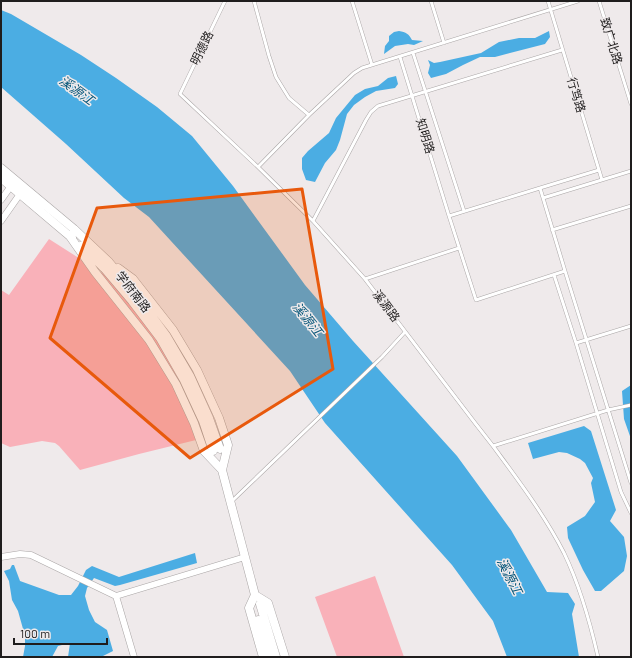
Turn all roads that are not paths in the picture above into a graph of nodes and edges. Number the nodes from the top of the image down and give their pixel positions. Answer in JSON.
{"nodes":[{"id":1,"x":225,"y":1,"type":"edge"},
{"id":2,"x":254,"y":1,"type":"edge"},
{"id":3,"x":352,"y":1,"type":"edge"},
{"id":4,"x":431,"y":1,"type":"edge"},
{"id":5,"x":548,"y":1,"type":"edge"},
{"id":6,"x":578,"y":1,"type":"edge"},
{"id":7,"x":599,"y":1,"type":"edge"},
{"id":8,"x":550,"y":9,"type":"junction"},
{"id":9,"x":444,"y":43,"type":"junction"},
{"id":10,"x":562,"y":50,"type":"junction"},
{"id":11,"x":413,"y":53,"type":"junction"},
{"id":12,"x":400,"y":56,"type":"junction"},
{"id":13,"x":372,"y":65,"type":"junction"},
{"id":14,"x":426,"y":92,"type":"junction"},
{"id":15,"x":180,"y":94,"type":"joint"},
{"id":16,"x":412,"y":96,"type":"junction"},
{"id":17,"x":631,"y":104,"type":"edge"},
{"id":18,"x":309,"y":115,"type":"junction"},
{"id":19,"x":258,"y":167,"type":"junction"},
{"id":20,"x":1,"y":168,"type":"edge"},
{"id":21,"x":599,"y":170,"type":"junction"},
{"id":22,"x":631,"y":171,"type":"edge"},
{"id":23,"x":1,"y":178,"type":"edge"},
{"id":24,"x":602,"y":180,"type":"junction"},
{"id":25,"x":11,"y":186,"type":"junction"},
{"id":26,"x":540,"y":188,"type":"junction"},
{"id":27,"x":20,"y":194,"type":"junction"},
{"id":28,"x":543,"y":198,"type":"junction"},
{"id":29,"x":1,"y":200,"type":"edge"},
{"id":30,"x":631,"y":206,"type":"edge"},
{"id":31,"x":464,"y":212,"type":"junction"},
{"id":32,"x":449,"y":216,"type":"junction"},
{"id":33,"x":1,"y":221,"type":"edge"},
{"id":34,"x":313,"y":221,"type":"junction"},
{"id":35,"x":552,"y":230,"type":"junction"},
{"id":36,"x":69,"y":235,"type":"junction"},
{"id":37,"x":459,"y":248,"type":"junction"},
{"id":38,"x":109,"y":262,"type":"junction"},
{"id":39,"x":564,"y":271,"type":"junction"},
{"id":40,"x":554,"y":275,"type":"junction"},
{"id":41,"x":365,"y":279,"type":"junction"},
{"id":42,"x":631,"y":326,"type":"edge"},
{"id":43,"x":405,"y":332,"type":"junction"},
{"id":44,"x":586,"y":339,"type":"junction"},
{"id":45,"x":576,"y":343,"type":"junction"},
{"id":46,"x":631,"y":405,"type":"edge"},
{"id":47,"x":608,"y":410,"type":"junction"},
{"id":48,"x":596,"y":413,"type":"junction"},
{"id":49,"x":493,"y":446,"type":"junction"},
{"id":50,"x":222,"y":470,"type":"junction"},
{"id":51,"x":631,"y":483,"type":"edge"},
{"id":52,"x":230,"y":503,"type":"junction"},
{"id":53,"x":631,"y":513,"type":"edge"},
{"id":54,"x":1,"y":557,"type":"edge"},
{"id":55,"x":245,"y":557,"type":"junction"},
{"id":56,"x":255,"y":595,"type":"junction"},
{"id":57,"x":116,"y":596,"type":"junction"},
{"id":58,"x":134,"y":657,"type":"edge"},
{"id":59,"x":262,"y":657,"type":"edge"},
{"id":60,"x":269,"y":657,"type":"edge"},
{"id":61,"x":276,"y":657,"type":"edge"},
{"id":62,"x":285,"y":657,"type":"edge"},
{"id":63,"x":598,"y":657,"type":"edge"}],
"edges":[{"from":1,"to":15,"type":"lane","name":"明德路"},
{"from":2,"to":18,"type":"lane"},
{"from":3,"to":13,"type":"lane"},
{"from":4,"to":9,"type":"lane"},
{"from":5,"to":8,"type":"lane","name":"行笃路"},
{"from":6,"to":8,"type":"lane"},
{"from":7,"to":17,"type":"lane","name":"致广北路"},
{"from":8,"to":9,"type":"lane"},
{"from":8,"to":10,"type":"lane","name":"行笃路"},
{"from":9,"to":11,"type":"lane"},
{"from":10,"to":14,"type":"lane"},
{"from":10,"to":21,"type":"lane","name":"行笃路"},
{"from":11,"to":12,"type":"lane"},
{"from":11,"to":14,"type":"lane","name":"知明路"},
{"from":12,"to":13,"type":"lane"},
{"from":12,"to":16,"type":"lane","name":"知明路"},
{"from":13,"to":18,"type":"lane"},
{"from":14,"to":16,"type":"lane"},
{"from":14,"to":31,"type":"lane","name":"知明路"},
{"from":15,"to":19,"type":"lane","name":"溪源路"},
{"from":16,"to":32,"type":"lane","name":"知明路"},
{"from":16,"to":34,"type":"lane"},
{"from":18,"to":19,"type":"lane"},
{"from":19,"to":34,"type":"lane","name":"溪源路"},
{"from":20,"to":38,"type":"main road","name":"学府南路"},
{"from":21,"to":24,"type":"lane","name":"行笃路"},
{"from":21,"to":26,"type":"lane"},
{"from":22,"to":24,"type":"lane"},
{"from":23,"to":25,"type":"main road","name":"学府南路"},
{"from":24,"to":28,"type":"lane"},
{"from":25,"to":27,"type":"main road","name":"学府南路"},
{"from":25,"to":29,"type":"street"},
{"from":26,"to":28,"type":"lane"},
{"from":26,"to":31,"type":"lane"},
{"from":27,"to":33,"type":"street"},
{"from":27,"to":36,"type":"main road","name":"学府南路"},
{"from":28,"to":35,"type":"lane"},
{"from":30,"to":35,"type":"lane"},
{"from":31,"to":32,"type":"lane"},
{"from":32,"to":37,"type":"lane","name":"知明路"},
{"from":34,"to":41,"type":"lane","name":"溪源路"},
{"from":35,"to":39,"type":"lane"},
{"from":36,"to":38,"type":"main road","name":"学府南路"},
{"from":36,"to":50,"type":"main road"},
{"from":37,"to":40,"type":"lane","name":"知明路"},
{"from":37,"to":41,"type":"lane"},
{"from":38,"to":50,"type":"main road"},
{"from":39,"to":40,"type":"lane"},
{"from":39,"to":44,"type":"lane"},
{"from":40,"to":45,"type":"lane"},
{"from":41,"to":43,"type":"lane","name":"溪源路"},
{"from":42,"to":44,"type":"lane"},
{"from":43,"to":49,"type":"lane","name":"溪源路"},
{"from":43,"to":52,"type":"lane"},
{"from":44,"to":45,"type":"lane"},
{"from":44,"to":47,"type":"lane"},
{"from":45,"to":48,"type":"lane"},
{"from":46,"to":47,"type":"lane"},
{"from":47,"to":48,"type":"lane"},
{"from":47,"to":51,"type":"lane"},
{"from":48,"to":49,"type":"lane"},
{"from":48,"to":53,"type":"lane"},
{"from":49,"to":63,"type":"lane","name":"溪源路"},
{"from":50,"to":52,"type":"main road"},
{"from":52,"to":55,"type":"main road"},
{"from":54,"to":57,"type":"street"},
{"from":55,"to":56,"type":"main road"},
{"from":55,"to":57,"type":"street"},
{"from":56,"to":59,"type":"main road"},
{"from":56,"to":62,"type":"main road"},
{"from":57,"to":58,"type":"street"},
{"from":60,"to":61,"type":"main road"}]}
